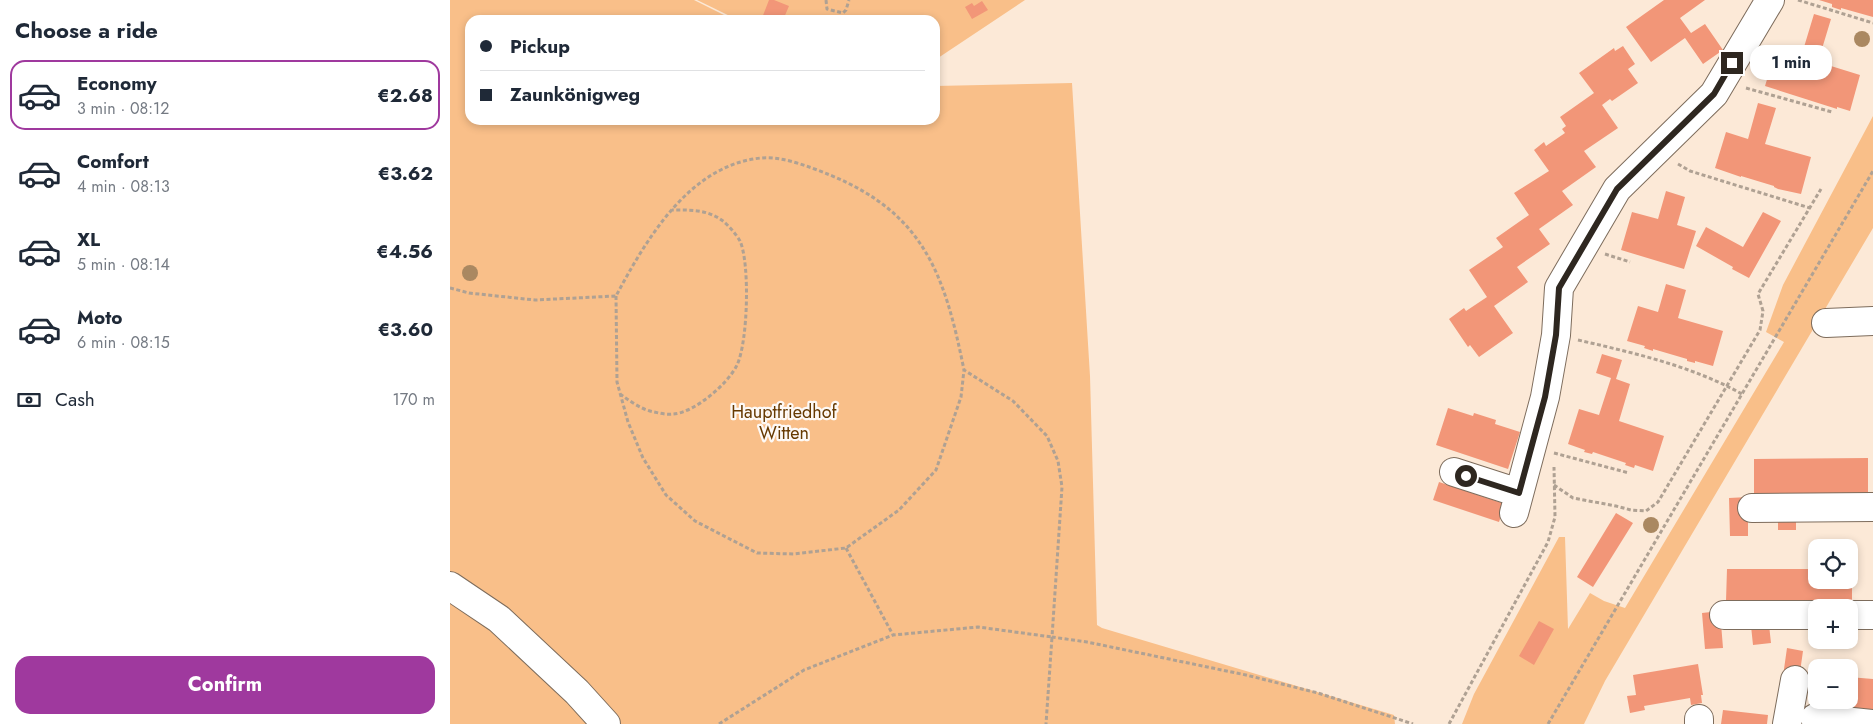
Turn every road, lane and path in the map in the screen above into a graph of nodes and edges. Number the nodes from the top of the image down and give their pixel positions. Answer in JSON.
{"nodes":[{"id":1,"x":826,"y":0,"type":"edge"},
{"id":2,"x":849,"y":0,"type":"edge"},
{"id":3,"x":1770,"y":0,"type":"edge"},
{"id":4,"x":1798,"y":0,"type":"edge"},
{"id":5,"x":1873,"y":23,"type":"edge"},
{"id":6,"x":1723,"y":79,"type":"junction"},
{"id":7,"x":1832,"y":112,"type":"dead end"},
{"id":8,"x":1656,"y":151,"type":"junction"},
{"id":9,"x":1873,"y":171,"type":"edge"},
{"id":10,"x":1821,"y":189,"type":"dead end"},
{"id":11,"x":1810,"y":208,"type":"junction"},
{"id":12,"x":671,"y":210,"type":"junction"},
{"id":13,"x":450,"y":288,"type":"edge"},
{"id":14,"x":616,"y":296,"type":"junction"},
{"id":15,"x":1873,"y":321,"type":"edge"},
{"id":16,"x":1826,"y":323,"type":"dead end"},
{"id":17,"x":1556,"y":335,"type":"junction"},
{"id":18,"x":964,"y":370,"type":"junction"},
{"id":19,"x":1727,"y":386,"type":"junction"},
{"id":20,"x":620,"y":394,"type":"junction"},
{"id":21,"x":1742,"y":394,"type":"junction"},
{"id":22,"x":1454,"y":472,"type":"dead end"},
{"id":23,"x":1629,"y":473,"type":"dead end"},
{"id":24,"x":1554,"y":485,"type":"junction"},
{"id":25,"x":1873,"y":507,"type":"edge"},
{"id":26,"x":1752,"y":508,"type":"dead end"},
{"id":27,"x":846,"y":548,"type":"junction"},
{"id":28,"x":450,"y":586,"type":"edge"},
{"id":29,"x":1808,"y":615,"type":"edge"},
{"id":30,"x":1858,"y":615,"type":"edge"},
{"id":31,"x":1873,"y":615,"type":"edge"},
{"id":32,"x":1724,"y":616,"type":"dead end"},
{"id":33,"x":893,"y":635,"type":"junction"},
{"id":34,"x":1052,"y":637,"type":"junction"},
{"id":35,"x":1795,"y":680,"type":"dead end"},
{"id":36,"x":1815,"y":718,"type":"dead end"},
{"id":37,"x":606,"y":724,"type":"edge"},
{"id":38,"x":719,"y":724,"type":"edge"},
{"id":39,"x":1046,"y":724,"type":"edge"},
{"id":40,"x":1413,"y":724,"type":"edge"},
{"id":41,"x":1449,"y":724,"type":"edge"},
{"id":42,"x":1548,"y":724,"type":"edge"},
{"id":43,"x":1787,"y":724,"type":"edge"},
{"id":44,"x":1873,"y":724,"type":"edge"}],
"edges":[{"from":1,"to":2,"type":"path"},
{"from":3,"to":6,"type":"street"},
{"from":4,"to":5,"type":"path"},
{"from":6,"to":7,"type":"path"},
{"from":6,"to":8,"type":"street"},
{"from":8,"to":11,"type":"path"},
{"from":8,"to":17,"type":"street"},
{"from":9,"to":21,"type":"path"},
{"from":10,"to":11,"type":"path"},
{"from":11,"to":19,"type":"path"},
{"from":12,"to":14,"type":"path"},
{"from":12,"to":18,"type":"path"},
{"from":12,"to":20,"type":"path"},
{"from":13,"to":14,"type":"path"},
{"from":14,"to":20,"type":"path"},
{"from":15,"to":16,"type":"street"},
{"from":17,"to":19,"type":"path"},
{"from":17,"to":22,"type":"street"},
{"from":18,"to":27,"type":"path"},
{"from":18,"to":34,"type":"path"},
{"from":19,"to":21,"type":"path"},
{"from":19,"to":24,"type":"path"},
{"from":20,"to":27,"type":"path"},
{"from":21,"to":42,"type":"path"},
{"from":23,"to":24,"type":"path"},
{"from":24,"to":41,"type":"path"},
{"from":25,"to":26,"type":"street"},
{"from":27,"to":33,"type":"path"},
{"from":28,"to":37,"type":"street"},
{"from":29,"to":32,"type":"street"},
{"from":30,"to":31,"type":"street"},
{"from":33,"to":34,"type":"path"},
{"from":33,"to":38,"type":"path"},
{"from":34,"to":39,"type":"path"},
{"from":34,"to":40,"type":"path"},
{"from":35,"to":43,"type":"street"},
{"from":36,"to":44,"type":"street"}]}
